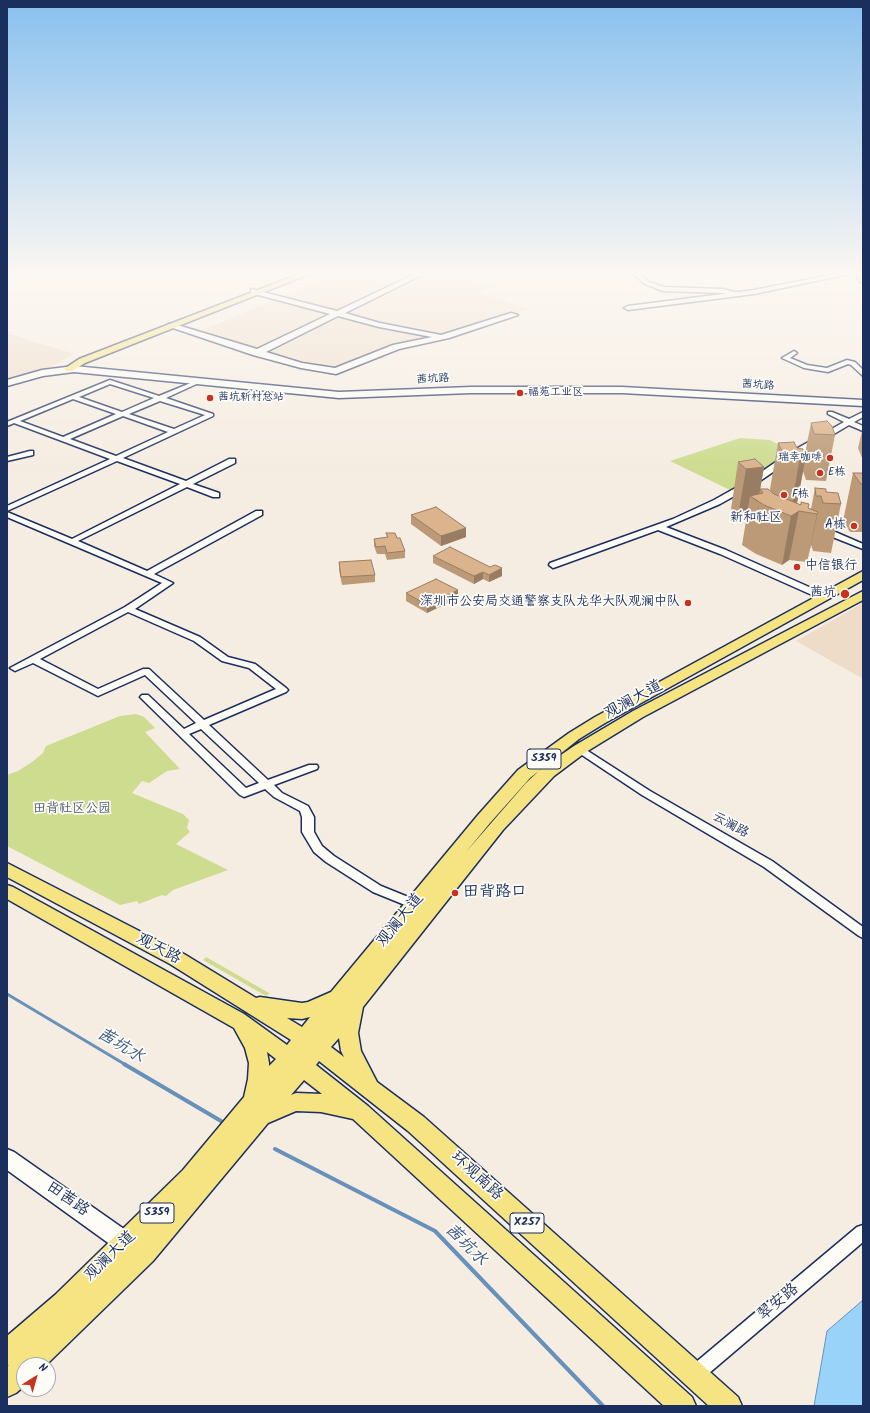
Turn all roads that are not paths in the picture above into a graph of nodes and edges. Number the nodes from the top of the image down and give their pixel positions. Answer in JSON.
{"nodes":[{"id":1,"x":132,"y":339,"type":"edge"},
{"id":2,"x":137,"y":339,"type":"edge"},
{"id":3,"x":213,"y":339,"type":"edge"},
{"id":4,"x":283,"y":339,"type":"edge"},
{"id":5,"x":431,"y":339,"type":"edge"},
{"id":6,"x":256,"y":352,"type":"junction"},
{"id":7,"x":794,"y":353,"type":"dead end"},
{"id":8,"x":68,"y":369,"type":"junction"},
{"id":9,"x":863,"y":374,"type":"edge"},
{"id":10,"x":200,"y":381,"type":"junction"},
{"id":11,"x":7,"y":383,"type":"edge"},
{"id":12,"x":73,"y":397,"type":"junction"},
{"id":13,"x":160,"y":398,"type":"junction"},
{"id":14,"x":863,"y":403,"type":"edge"},
{"id":15,"x":830,"y":413,"type":"dead end"},
{"id":16,"x":123,"y":414,"type":"junction"},
{"id":17,"x":863,"y":414,"type":"edge"},
{"id":18,"x":850,"y":422,"type":"junction"},
{"id":19,"x":10,"y":423,"type":"edge"},
{"id":20,"x":863,"y":428,"type":"edge"},
{"id":21,"x":175,"y":432,"type":"junction"},
{"id":22,"x":64,"y":439,"type":"junction"},
{"id":23,"x":30,"y":452,"type":"dead end"},
{"id":24,"x":7,"y":459,"type":"edge"},
{"id":25,"x":116,"y":459,"type":"junction"},
{"id":26,"x":232,"y":461,"type":"dead end"},
{"id":27,"x":187,"y":484,"type":"junction"},
{"id":28,"x":216,"y":495,"type":"dead end"},
{"id":29,"x":7,"y":509,"type":"edge"},
{"id":30,"x":259,"y":513,"type":"dead end"},
{"id":31,"x":7,"y":514,"type":"edge"},
{"id":32,"x":813,"y":526,"type":"dead end"},
{"id":33,"x":658,"y":527,"type":"junction"},
{"id":34,"x":71,"y":542,"type":"junction"},
{"id":35,"x":863,"y":547,"type":"edge"},
{"id":36,"x":552,"y":565,"type":"dead end"},
{"id":37,"x":147,"y":574,"type":"junction"},
{"id":38,"x":863,"y":575,"type":"edge"},
{"id":39,"x":863,"y":595,"type":"edge"},
{"id":40,"x":824,"y":597,"type":"junction"},
{"id":41,"x":128,"y":609,"type":"junction"},
{"id":42,"x":33,"y":659,"type":"junction"},
{"id":43,"x":15,"y":668,"type":"dead end"},
{"id":44,"x":145,"y":697,"type":"dead end"},
{"id":45,"x":203,"y":725,"type":"junction"},
{"id":46,"x":182,"y":733,"type":"junction"},
{"id":47,"x":580,"y":749,"type":"junction"},
{"id":48,"x":313,"y":767,"type":"dead end"},
{"id":49,"x":268,"y":785,"type":"junction"},
{"id":50,"x":7,"y":869,"type":"edge"},
{"id":51,"x":7,"y":891,"type":"edge"},
{"id":52,"x":414,"y":904,"type":"junction"},
{"id":53,"x":863,"y":933,"type":"edge"},
{"id":54,"x":177,"y":959,"type":"junction"},
{"id":55,"x":159,"y":976,"type":"junction"},
{"id":56,"x":238,"y":996,"type":"junction"},
{"id":57,"x":348,"y":998,"type":"junction"},
{"id":58,"x":237,"y":1020,"type":"junction"},
{"id":59,"x":311,"y":1043,"type":"junction"},
{"id":60,"x":296,"y":1061,"type":"junction"},
{"id":61,"x":372,"y":1088,"type":"junction"},
{"id":62,"x":254,"y":1111,"type":"junction"},
{"id":63,"x":360,"y":1112,"type":"junction"},
{"id":64,"x":7,"y":1158,"type":"edge"},
{"id":65,"x":863,"y":1232,"type":"edge"},
{"id":66,"x":126,"y":1243,"type":"junction"},
{"id":67,"x":7,"y":1353,"type":"edge"},
{"id":68,"x":36,"y":1357,"type":"edge"},
{"id":69,"x":694,"y":1374,"type":"junction"},
{"id":70,"x":16,"y":1376,"type":"edge"},
{"id":71,"x":7,"y":1384,"type":"edge"},
{"id":72,"x":683,"y":1406,"type":"edge"},
{"id":73,"x":729,"y":1406,"type":"edge"}],
"edges":[{"from":1,"to":8,"type":"main road"},
{"from":2,"to":8,"type":"main road"},
{"from":3,"to":6,"type":"street"},
{"from":4,"to":6,"type":"street"},
{"from":5,"to":6,"type":"street"},
{"from":7,"to":9,"type":"street"},
{"from":8,"to":10,"type":"street","name":"茜坑路"},
{"from":8,"to":11,"type":"street","name":"茜坑路"},
{"from":10,"to":13,"type":"street"},
{"from":10,"to":14,"type":"street","name":"茜坑路"},
{"from":12,"to":13,"type":"street"},
{"from":12,"to":16,"type":"street"},
{"from":12,"to":19,"type":"street"},
{"from":13,"to":16,"type":"street"},
{"from":13,"to":21,"type":"street"},
{"from":15,"to":18,"type":"street"},
{"from":16,"to":21,"type":"street"},
{"from":16,"to":22,"type":"street"},
{"from":17,"to":18,"type":"street"},
{"from":18,"to":20,"type":"street"},
{"from":18,"to":33,"type":"street"},
{"from":19,"to":22,"type":"street"},
{"from":21,"to":25,"type":"street"},
{"from":22,"to":25,"type":"street"},
{"from":23,"to":24,"type":"street"},
{"from":25,"to":27,"type":"street"},
{"from":25,"to":29,"type":"street"},
{"from":26,"to":27,"type":"street"},
{"from":27,"to":28,"type":"street"},
{"from":27,"to":34,"type":"street"},
{"from":30,"to":37,"type":"street"},
{"from":31,"to":34,"type":"street"},
{"from":32,"to":35,"type":"street"},
{"from":33,"to":36,"type":"street"},
{"from":33,"to":40,"type":"street"},
{"from":34,"to":37,"type":"street"},
{"from":37,"to":41,"type":"street"},
{"from":38,"to":40,"type":"main road","name":"观澜大道","number":"S359"},
{"from":39,"to":47,"type":"main road","name":"观澜大道","number":"S359"},
{"from":40,"to":52,"type":"main road","name":"观澜大道","number":"S359"},
{"from":41,"to":42,"type":"street"},
{"from":41,"to":45,"type":"street"},
{"from":42,"to":43,"type":"street"},
{"from":42,"to":45,"type":"street"},
{"from":44,"to":46,"type":"street"},
{"from":45,"to":46,"type":"street"},
{"from":45,"to":49,"type":"street"},
{"from":46,"to":49,"type":"street"},
{"from":47,"to":53,"type":"street","name":"云澜路"},
{"from":47,"to":57,"type":"main road","name":"观澜大道","number":"S359"},
{"from":48,"to":49,"type":"street"},
{"from":49,"to":52,"type":"street"},
{"from":50,"to":54,"type":"main road","name":"观天路"},
{"from":51,"to":55,"type":"main road","name":"观天路"},
{"from":52,"to":57,"type":"main road","name":"观澜大道","number":"S359"},
{"from":54,"to":55,"type":"main road"},
{"from":54,"to":56,"type":"main road","name":"观天路"},
{"from":55,"to":58,"type":"main road","name":"观天路"},
{"from":56,"to":57,"type":"main road"},
{"from":56,"to":59,"type":"main road","name":"观天路"},
{"from":57,"to":59,"type":"main road","name":"观澜大道","number":"S359"},
{"from":57,"to":61,"type":"main road"},
{"from":58,"to":60,"type":"main road","name":"观天路"},
{"from":58,"to":62,"type":"main road"},
{"from":59,"to":60,"type":"main road","name":"观澜大道","number":"S359"},
{"from":59,"to":61,"type":"main road","name":"环观南路","number":"X257"},
{"from":60,"to":62,"type":"main road","name":"观澜大道","number":"S359"},
{"from":60,"to":63,"type":"main road","number":"X257"},
{"from":61,"to":69,"type":"main road","name":"环观南路","number":"X257"},
{"from":62,"to":63,"type":"main road"},
{"from":62,"to":66,"type":"main road","name":"观澜大道","number":"S359"},
{"from":62,"to":68,"type":"main road","name":"观澜大道","number":"S359"},
{"from":63,"to":72,"type":"main road","number":"X257"},
{"from":64,"to":66,"type":"street","name":"田茜路"},
{"from":65,"to":69,"type":"street","name":"翠安路"},
{"from":66,"to":67,"type":"main road","name":"观澜大道","number":"S359"},
{"from":69,"to":73,"type":"main road","name":"环观南路","number":"X257"},
{"from":70,"to":71,"type":"main road"}]}
